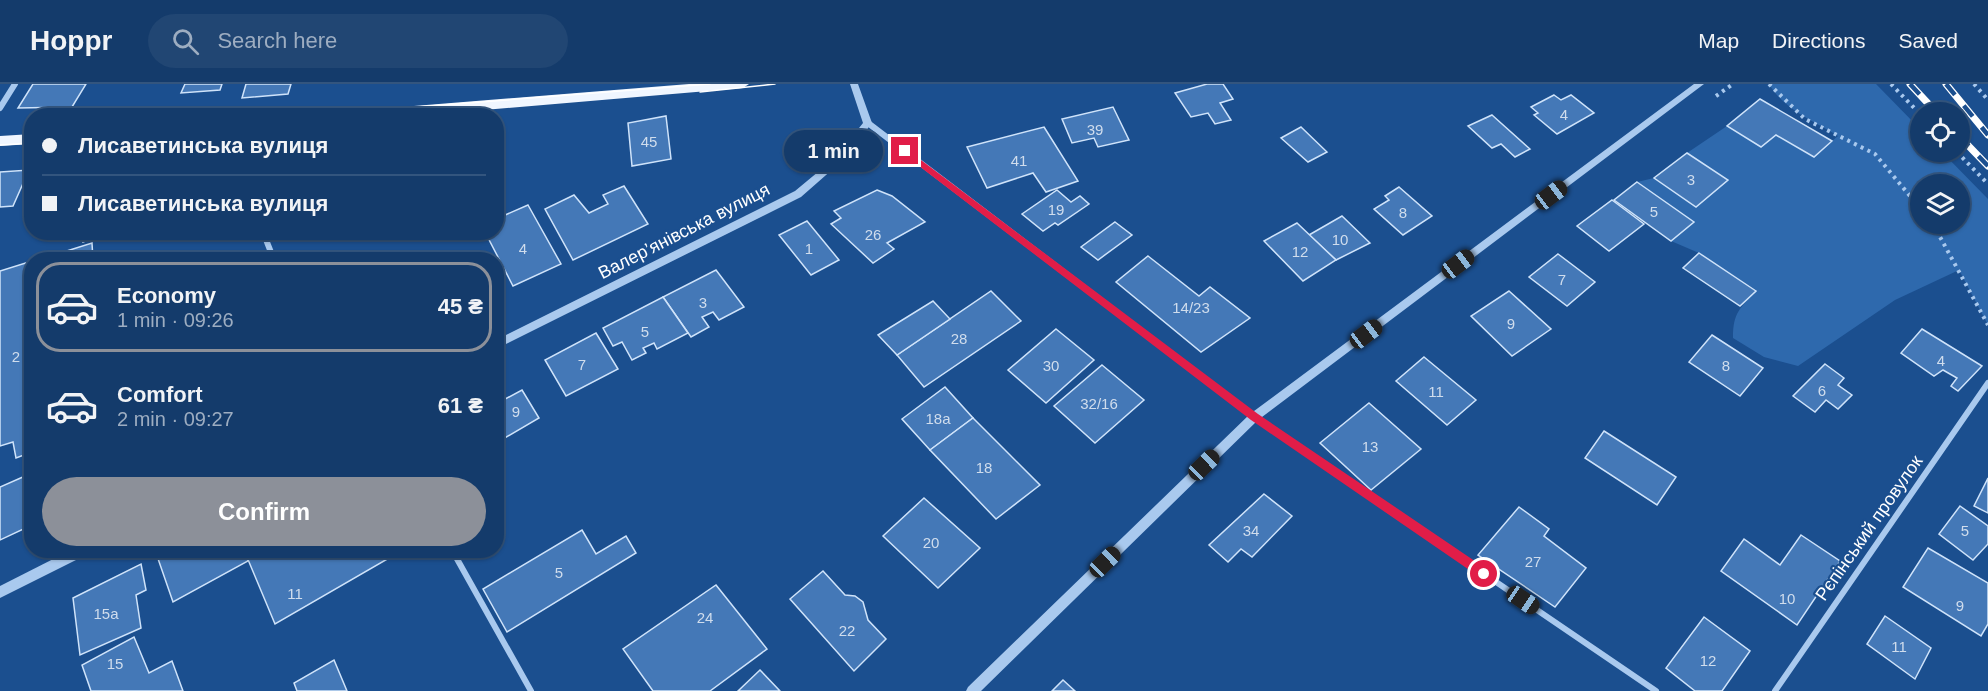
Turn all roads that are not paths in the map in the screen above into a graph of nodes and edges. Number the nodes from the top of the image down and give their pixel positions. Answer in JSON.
{"nodes":[{"id":1,"x":15,"y":84,"type":"edge"},
{"id":2,"x":743,"y":84,"type":"edge"},
{"id":3,"x":854,"y":84,"type":"edge"},
{"id":4,"x":1700,"y":84,"type":"edge"},
{"id":5,"x":0,"y":108,"type":"edge"},
{"id":6,"x":450,"y":108,"type":"edge"},
{"id":7,"x":868,"y":123,"type":"junction"},
{"id":8,"x":24,"y":140,"type":"edge"},
{"id":9,"x":0,"y":141,"type":"edge"},
{"id":10,"x":504,"y":341,"type":"edge"},
{"id":11,"x":1988,"y":383,"type":"edge"},
{"id":12,"x":1254,"y":417,"type":"junction"},
{"id":13,"x":68,"y":558,"type":"edge"},
{"id":14,"x":456,"y":558,"type":"edge"},
{"id":15,"x":0,"y":592,"type":"edge"},
{"id":16,"x":531,"y":691,"type":"edge"},
{"id":17,"x":972,"y":691,"type":"edge"},
{"id":18,"x":1656,"y":691,"type":"edge"},
{"id":19,"x":1775,"y":691,"type":"edge"}],
"edges":[{"from":1,"to":5,"type":"street"},
{"from":2,"to":6,"type":"main road"},
{"from":3,"to":7,"type":"street"},
{"from":4,"to":12,"type":"street"},
{"from":7,"to":10,"type":"street","name":"Валер’янівська вулиця"},
{"from":7,"to":12,"type":"street"},
{"from":8,"to":9,"type":"main road"},
{"from":11,"to":19,"type":"street","name":"Рєпінський провулок"},
{"from":12,"to":17,"type":"street"},
{"from":12,"to":18,"type":"street"},
{"from":13,"to":15,"type":"street"},
{"from":14,"to":16,"type":"street"}]}
